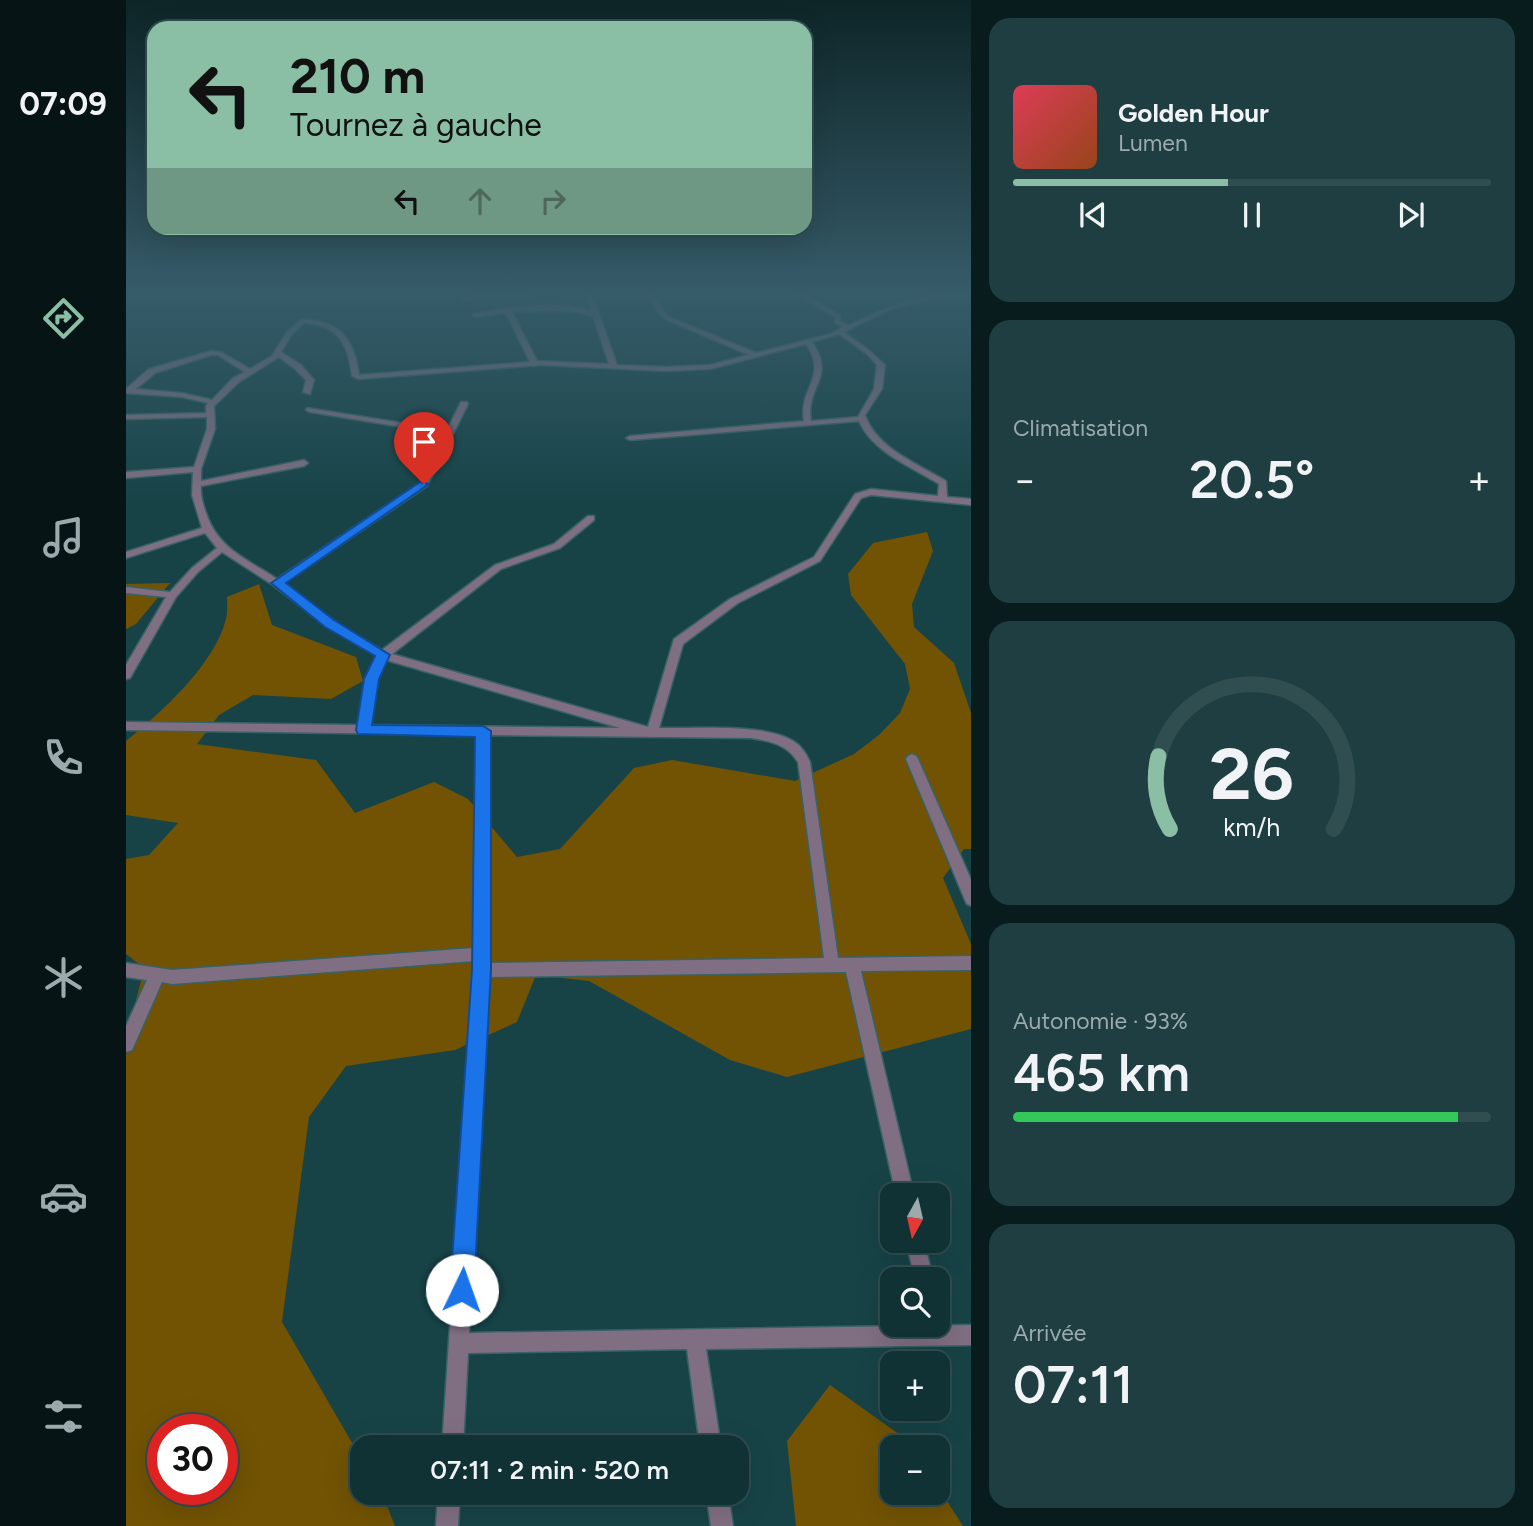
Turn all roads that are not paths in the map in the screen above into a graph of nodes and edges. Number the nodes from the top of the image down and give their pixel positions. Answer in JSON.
{"nodes":[{"id":1,"x":181,"y":362,"type":"edge"},
{"id":2,"x":235,"y":362,"type":"edge"},
{"id":3,"x":265,"y":362,"type":"edge"},
{"id":4,"x":292,"y":362,"type":"edge"},
{"id":5,"x":355,"y":362,"type":"edge"},
{"id":6,"x":613,"y":362,"type":"edge"},
{"id":7,"x":730,"y":362,"type":"edge"},
{"id":8,"x":821,"y":362,"type":"edge"},
{"id":9,"x":878,"y":362,"type":"edge"},
{"id":10,"x":535,"y":364,"type":"joint"},
{"id":11,"x":614,"y":366,"type":"junction"},
{"id":12,"x":251,"y":372,"type":"junction"},
{"id":13,"x":128,"y":391,"type":"edge"},
{"id":14,"x":307,"y":392,"type":"dead end"},
{"id":15,"x":213,"y":402,"type":"junction"},
{"id":16,"x":464,"y":404,"type":"dead end"},
{"id":17,"x":310,"y":410,"type":"dead end"},
{"id":18,"x":211,"y":415,"type":"junction"},
{"id":19,"x":126,"y":417,"type":"edge"},
{"id":20,"x":861,"y":419,"type":"junction"},
{"id":21,"x":808,"y":424,"type":"junction"},
{"id":22,"x":451,"y":433,"type":"junction"},
{"id":23,"x":630,"y":438,"type":"dead end"},
{"id":24,"x":304,"y":463,"type":"dead end"},
{"id":25,"x":197,"y":469,"type":"junction"},
{"id":26,"x":126,"y":475,"type":"edge"},
{"id":27,"x":195,"y":485,"type":"junction"},
{"id":28,"x":942,"y":500,"type":"junction"},
{"id":29,"x":971,"y":502,"type":"edge"},
{"id":30,"x":591,"y":518,"type":"dead end"},
{"id":31,"x":206,"y":530,"type":"junction"},
{"id":32,"x":222,"y":548,"type":"junction"},
{"id":33,"x":126,"y":555,"type":"edge"},
{"id":34,"x":277,"y":583,"type":"junction"},
{"id":35,"x":126,"y":590,"type":"edge"},
{"id":36,"x":172,"y":595,"type":"junction"},
{"id":37,"x":383,"y":655,"type":"junction"},
{"id":38,"x":126,"y":675,"type":"edge"},
{"id":39,"x":126,"y":726,"type":"edge"},
{"id":40,"x":363,"y":730,"type":"junction"},
{"id":41,"x":483,"y":731,"type":"junction"},
{"id":42,"x":652,"y":733,"type":"junction"},
{"id":43,"x":912,"y":759,"type":"dead end"},
{"id":44,"x":971,"y":900,"type":"edge"},
{"id":45,"x":482,"y":962,"type":"junction"},
{"id":46,"x":971,"y":963,"type":"edge"},
{"id":47,"x":832,"y":965,"type":"junction"},
{"id":48,"x":852,"y":965,"type":"junction"},
{"id":49,"x":126,"y":970,"type":"edge"},
{"id":50,"x":157,"y":976,"type":"junction"},
{"id":51,"x":126,"y":1044,"type":"edge"},
{"id":52,"x":902,"y":1183,"type":"edge"},
{"id":53,"x":880,"y":1332,"type":"edge"},
{"id":54,"x":950,"y":1332,"type":"edge"},
{"id":55,"x":971,"y":1335,"type":"edge"},
{"id":56,"x":695,"y":1339,"type":"junction"},
{"id":57,"x":459,"y":1343,"type":"junction"},
{"id":58,"x":453,"y":1435,"type":"edge"},
{"id":59,"x":709,"y":1435,"type":"edge"},
{"id":60,"x":448,"y":1505,"type":"edge"},
{"id":61,"x":719,"y":1505,"type":"edge"},
{"id":62,"x":447,"y":1526,"type":"edge"},
{"id":63,"x":722,"y":1526,"type":"edge"}],
"edges":[{"from":1,"to":13,"type":"street"},
{"from":2,"to":12,"type":"street"},
{"from":3,"to":12,"type":"street"},
{"from":4,"to":14,"type":"street"},
{"from":5,"to":10,"type":"street"},
{"from":6,"to":11,"type":"street"},
{"from":7,"to":11,"type":"street"},
{"from":8,"to":21,"type":"street"},
{"from":9,"to":20,"type":"street"},
{"from":10,"to":11,"type":"street"},
{"from":12,"to":15,"type":"street"},
{"from":13,"to":15,"type":"street"},
{"from":15,"to":18,"type":"street"},
{"from":16,"to":22,"type":"street"},
{"from":17,"to":22,"type":"street"},
{"from":18,"to":19,"type":"street"},
{"from":18,"to":25,"type":"street"},
{"from":20,"to":21,"type":"street"},
{"from":20,"to":28,"type":"street"},
{"from":21,"to":23,"type":"street"},
{"from":22,"to":34,"type":"street"},
{"from":24,"to":27,"type":"street"},
{"from":25,"to":26,"type":"street"},
{"from":25,"to":27,"type":"street"},
{"from":27,"to":31,"type":"street"},
{"from":28,"to":29,"type":"street"},
{"from":28,"to":42,"type":"street"},
{"from":30,"to":37,"type":"street"},
{"from":31,"to":32,"type":"street"},
{"from":31,"to":33,"type":"street"},
{"from":32,"to":34,"type":"street"},
{"from":32,"to":36,"type":"street"},
{"from":34,"to":37,"type":"street"},
{"from":35,"to":36,"type":"street"},
{"from":36,"to":38,"type":"street"},
{"from":37,"to":40,"type":"street"},
{"from":37,"to":42,"type":"street"},
{"from":39,"to":40,"type":"street"},
{"from":40,"to":41,"type":"street"},
{"from":41,"to":42,"type":"street"},
{"from":41,"to":45,"type":"street"},
{"from":42,"to":47,"type":"street"},
{"from":43,"to":44,"type":"street"},
{"from":45,"to":47,"type":"street"},
{"from":45,"to":50,"type":"street"},
{"from":45,"to":57,"type":"street"},
{"from":46,"to":48,"type":"street"},
{"from":47,"to":48,"type":"street"},
{"from":48,"to":52,"type":"street"},
{"from":49,"to":50,"type":"street"},
{"from":50,"to":51,"type":"street"},
{"from":53,"to":56,"type":"street"},
{"from":54,"to":55,"type":"street"},
{"from":56,"to":57,"type":"street"},
{"from":56,"to":59,"type":"street"},
{"from":57,"to":58,"type":"street"},
{"from":60,"to":62,"type":"street"},
{"from":61,"to":63,"type":"street"}]}
